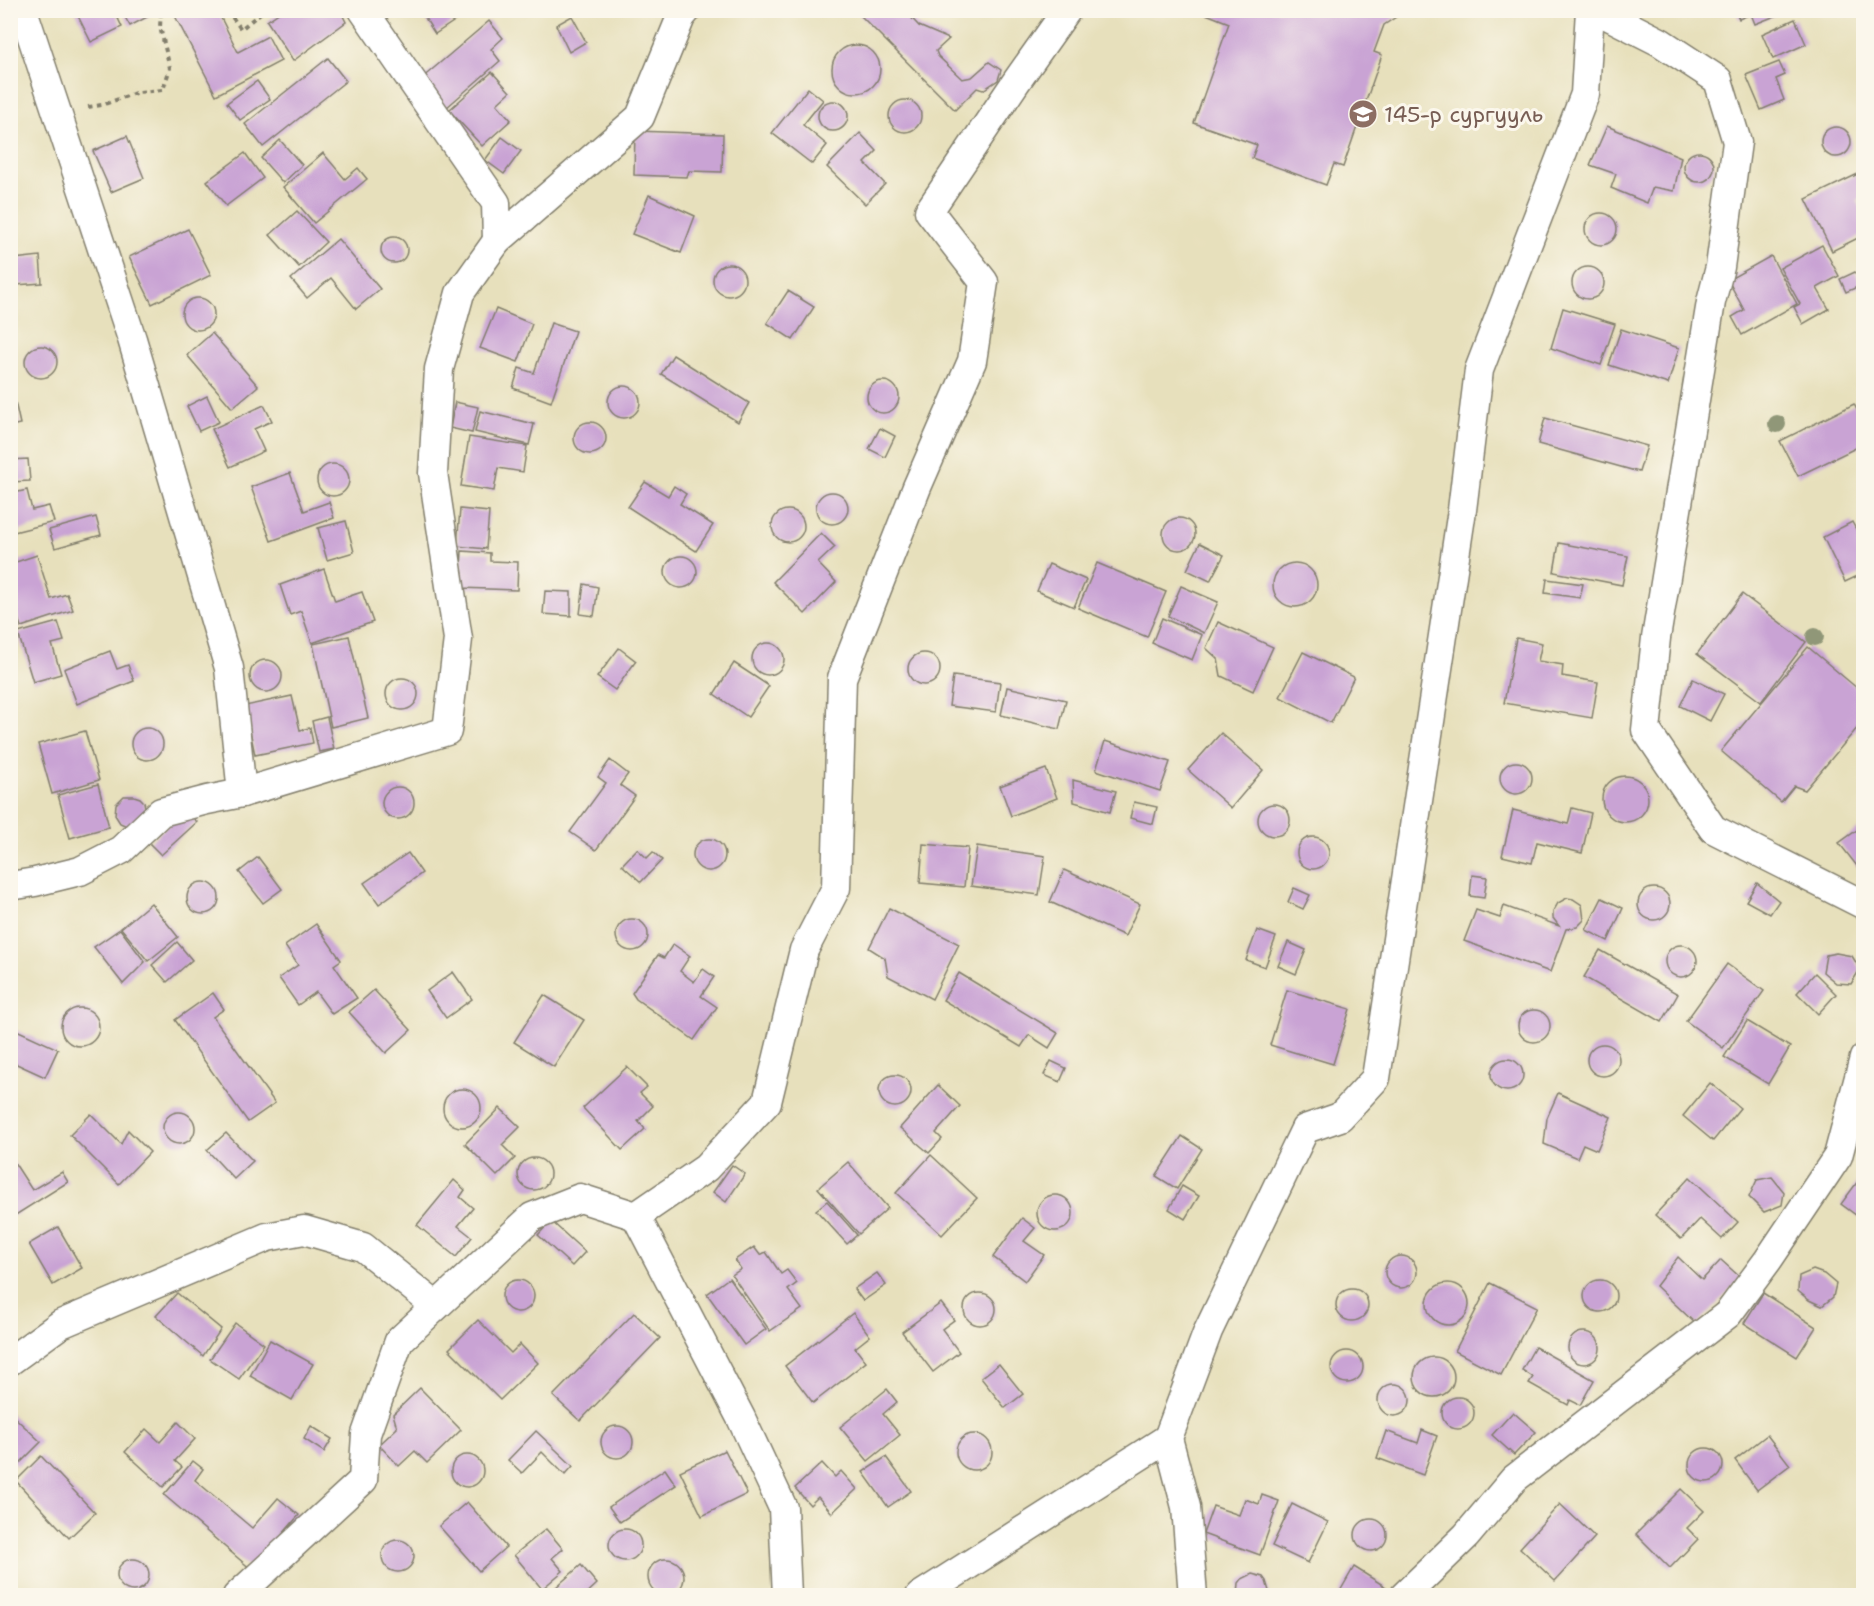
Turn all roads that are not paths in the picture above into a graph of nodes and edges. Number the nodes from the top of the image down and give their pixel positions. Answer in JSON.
{"nodes":[{"id":1,"x":23,"y":10,"type":"edge"},
{"id":2,"x":363,"y":10,"type":"edge"},
{"id":3,"x":687,"y":10,"type":"edge"},
{"id":4,"x":1067,"y":10,"type":"edge"},
{"id":5,"x":1590,"y":10,"type":"edge"},
{"id":6,"x":1597,"y":10,"type":"edge"},
{"id":7,"x":497,"y":241,"type":"junction"},
{"id":8,"x":242,"y":793,"type":"junction"},
{"id":9,"x":10,"y":886,"type":"edge"},
{"id":10,"x":1863,"y":906,"type":"edge"},
{"id":11,"x":1863,"y":1058,"type":"edge"},
{"id":12,"x":636,"y":1216,"type":"junction"},
{"id":13,"x":436,"y":1306,"type":"junction"},
{"id":14,"x":10,"y":1361,"type":"edge"},
{"id":15,"x":1168,"y":1438,"type":"junction"},
{"id":16,"x":237,"y":1596,"type":"edge"},
{"id":17,"x":787,"y":1596,"type":"edge"},
{"id":18,"x":920,"y":1596,"type":"edge"},
{"id":19,"x":1193,"y":1596,"type":"edge"},
{"id":20,"x":1404,"y":1596,"type":"edge"}],
"edges":[{"from":1,"to":8,"type":"street"},
{"from":2,"to":7,"type":"street"},
{"from":3,"to":7,"type":"street"},
{"from":4,"to":12,"type":"street"},
{"from":5,"to":15,"type":"street"},
{"from":6,"to":10,"type":"street"},
{"from":7,"to":8,"type":"street"},
{"from":8,"to":9,"type":"street"},
{"from":11,"to":20,"type":"street"},
{"from":12,"to":13,"type":"street"},
{"from":12,"to":17,"type":"street"},
{"from":13,"to":14,"type":"street"},
{"from":13,"to":16,"type":"street"},
{"from":15,"to":18,"type":"street"},
{"from":15,"to":19,"type":"street"}]}
